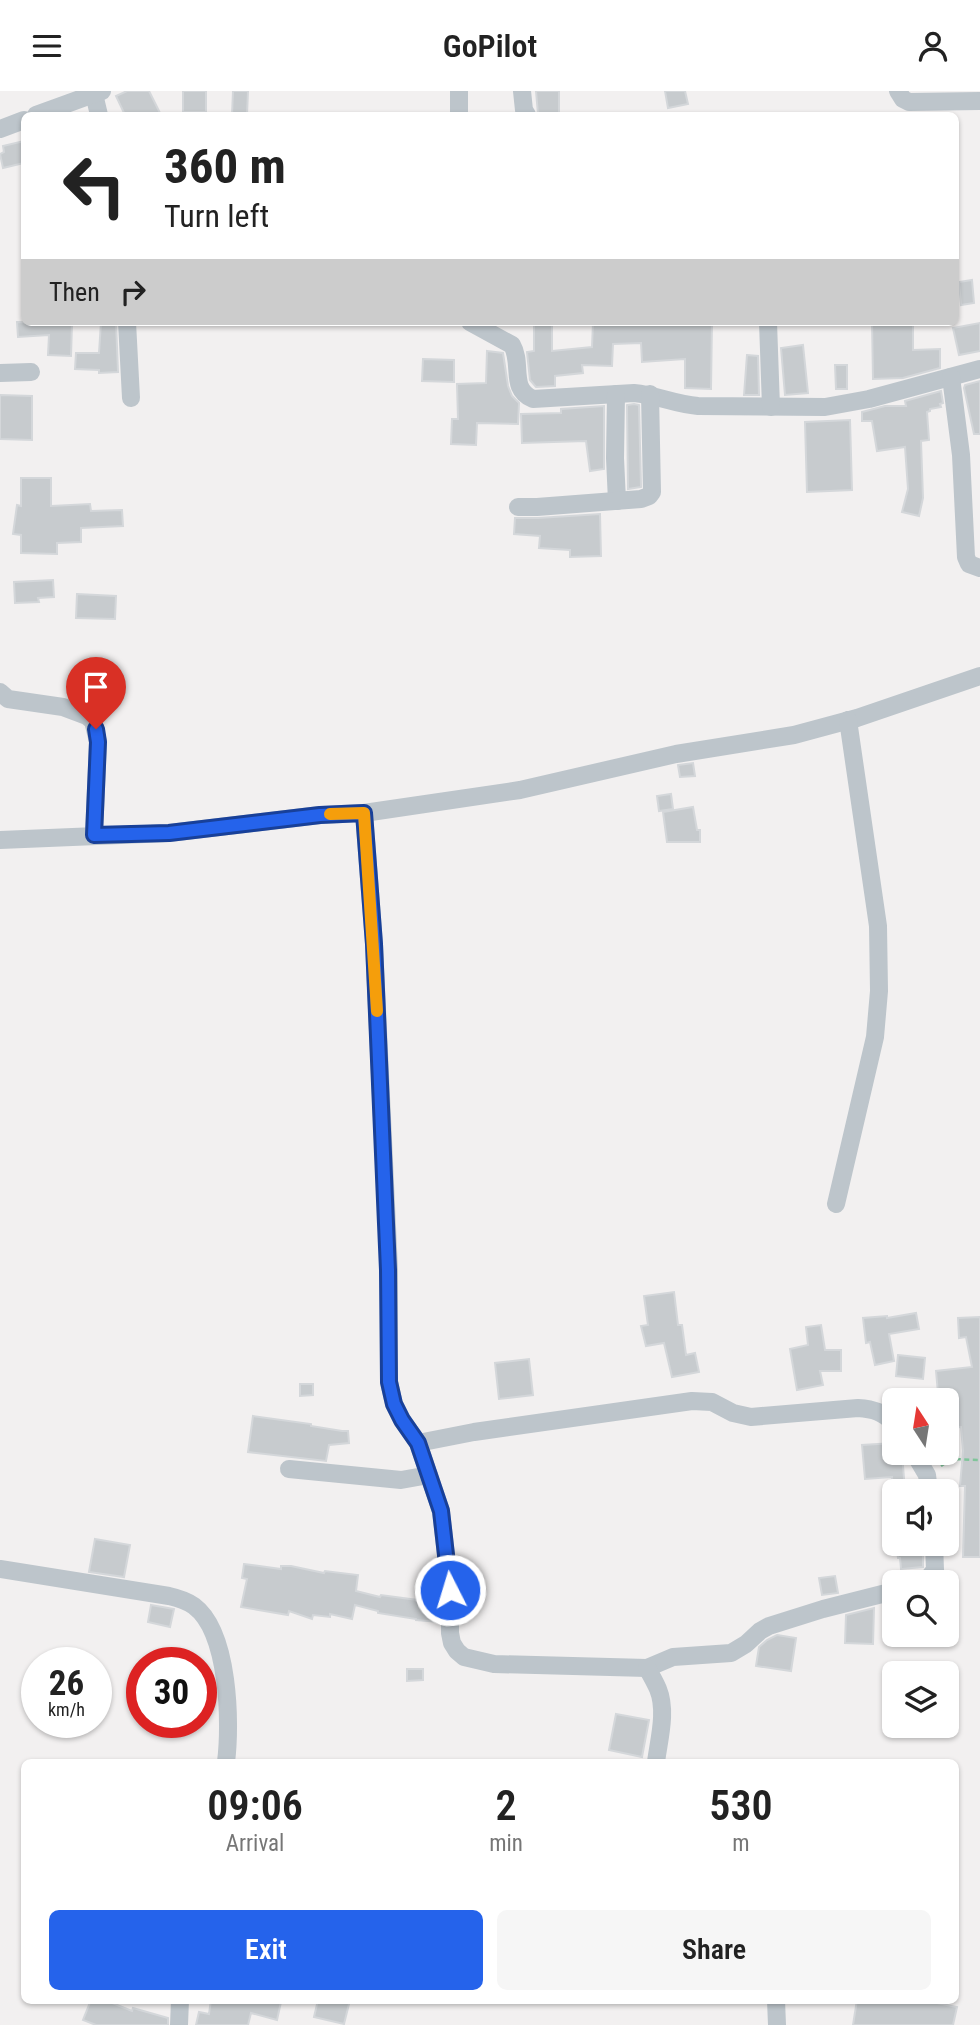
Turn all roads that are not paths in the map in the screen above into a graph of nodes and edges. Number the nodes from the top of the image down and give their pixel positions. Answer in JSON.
{"nodes":[{"id":1,"x":459,"y":91,"type":"edge"},
{"id":2,"x":522,"y":91,"type":"edge"},
{"id":3,"x":898,"y":91,"type":"edge"},
{"id":4,"x":98,"y":92,"type":"edge"},
{"id":5,"x":980,"y":101,"type":"edge"},
{"id":6,"x":44,"y":112,"type":"edge"},
{"id":7,"x":99,"y":112,"type":"edge"},
{"id":8,"x":458,"y":112,"type":"edge"},
{"id":9,"x":525,"y":112,"type":"edge"},
{"id":10,"x":21,"y":121,"type":"edge"},
{"id":11,"x":0,"y":129,"type":"edge"},
{"id":12,"x":127,"y":326,"type":"edge"},
{"id":13,"x":477,"y":326,"type":"edge"},
{"id":14,"x":768,"y":326,"type":"edge"},
{"id":15,"x":980,"y":369,"type":"edge"},
{"id":16,"x":32,"y":372,"type":"dead end"},
{"id":17,"x":0,"y":373,"type":"edge"},
{"id":18,"x":951,"y":377,"type":"junction"},
{"id":19,"x":616,"y":394,"type":"junction"},
{"id":20,"x":650,"y":394,"type":"junction"},
{"id":21,"x":131,"y":398,"type":"dead end"},
{"id":22,"x":771,"y":407,"type":"junction"},
{"id":23,"x":617,"y":501,"type":"junction"},
{"id":24,"x":517,"y":507,"type":"dead end"},
{"id":25,"x":980,"y":568,"type":"edge"},
{"id":26,"x":980,"y":676,"type":"edge"},
{"id":27,"x":0,"y":692,"type":"edge"},
{"id":28,"x":848,"y":720,"type":"junction"},
{"id":29,"x":364,"y":813,"type":"junction"},
{"id":30,"x":94,"y":835,"type":"junction"},
{"id":31,"x":0,"y":840,"type":"edge"},
{"id":32,"x":836,"y":1204,"type":"dead end"},
{"id":33,"x":882,"y":1413,"type":"edge"},
{"id":34,"x":418,"y":1443,"type":"junction"},
{"id":35,"x":289,"y":1469,"type":"dead end"},
{"id":36,"x":429,"y":1475,"type":"junction"},
{"id":37,"x":0,"y":1569,"type":"edge"},
{"id":38,"x":882,"y":1594,"type":"edge"},
{"id":39,"x":647,"y":1668,"type":"junction"},
{"id":40,"x":226,"y":1759,"type":"edge"},
{"id":41,"x":656,"y":1759,"type":"edge"},
{"id":42,"x":180,"y":2004,"type":"edge"},
{"id":43,"x":776,"y":2004,"type":"edge"},
{"id":44,"x":179,"y":2025,"type":"edge"},
{"id":45,"x":777,"y":2025,"type":"edge"}],
"edges":[{"from":1,"to":8,"type":"street"},
{"from":2,"to":9,"type":"street"},
{"from":3,"to":5,"type":"street"},
{"from":4,"to":6,"type":"street"},
{"from":4,"to":7,"type":"street"},
{"from":10,"to":11,"type":"street"},
{"from":12,"to":21,"type":"street"},
{"from":13,"to":19,"type":"street"},
{"from":14,"to":22,"type":"street"},
{"from":15,"to":18,"type":"street"},
{"from":16,"to":17,"type":"street"},
{"from":18,"to":22,"type":"street"},
{"from":18,"to":25,"type":"street"},
{"from":19,"to":20,"type":"street"},
{"from":19,"to":23,"type":"street"},
{"from":20,"to":22,"type":"street"},
{"from":20,"to":23,"type":"street"},
{"from":23,"to":24,"type":"street"},
{"from":26,"to":28,"type":"street"},
{"from":27,"to":30,"type":"street"},
{"from":28,"to":29,"type":"street"},
{"from":28,"to":32,"type":"street"},
{"from":29,"to":30,"type":"street"},
{"from":29,"to":34,"type":"street"},
{"from":30,"to":31,"type":"street"},
{"from":33,"to":34,"type":"street"},
{"from":34,"to":36,"type":"street"},
{"from":35,"to":36,"type":"street"},
{"from":36,"to":39,"type":"street"},
{"from":37,"to":40,"type":"street"},
{"from":38,"to":39,"type":"street"},
{"from":39,"to":41,"type":"street"},
{"from":42,"to":44,"type":"street"},
{"from":43,"to":45,"type":"street"}]}
